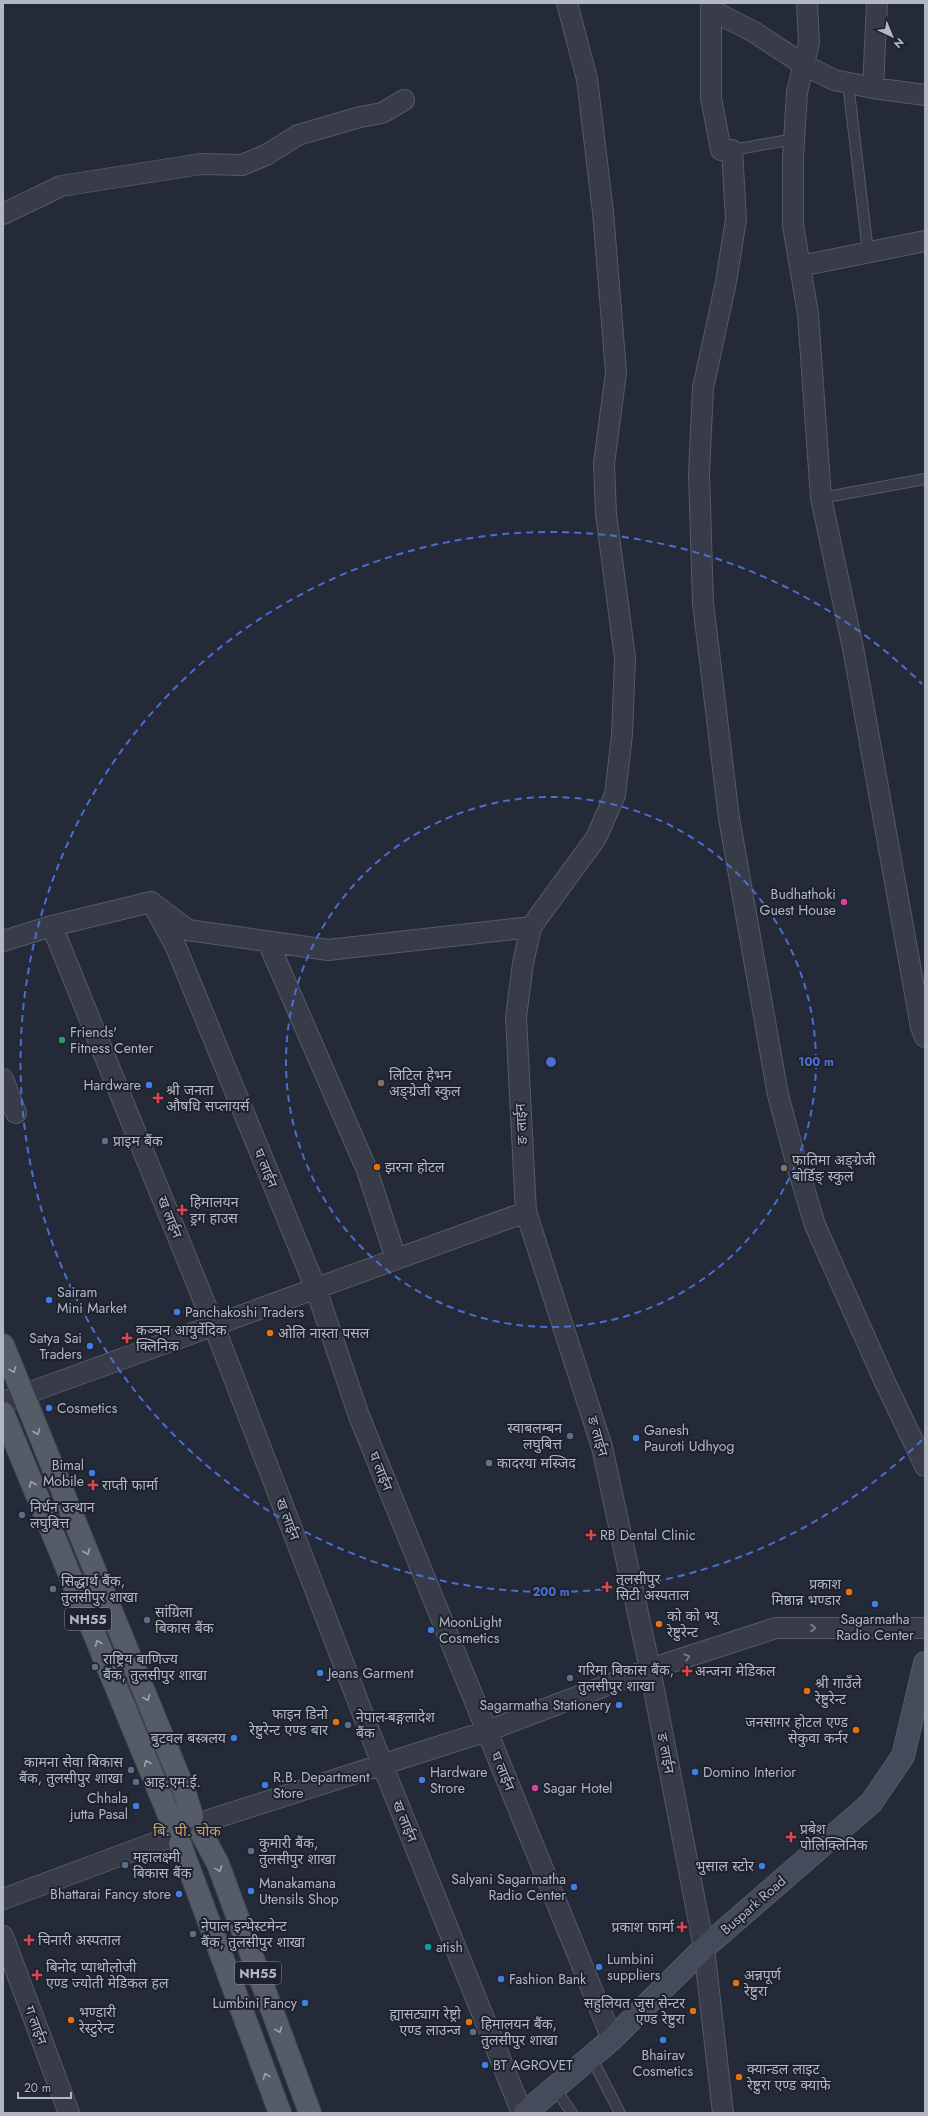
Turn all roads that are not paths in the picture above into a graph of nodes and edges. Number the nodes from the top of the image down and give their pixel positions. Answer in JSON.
{"nodes":[{"id":1,"x":568,"y":3,"type":"edge"},
{"id":2,"x":806,"y":3,"type":"edge"},
{"id":3,"x":877,"y":3,"type":"edge"},
{"id":4,"x":711,"y":7,"type":"edge"},
{"id":5,"x":804,"y":65,"type":"junction"},
{"id":6,"x":848,"y":83,"type":"junction"},
{"id":7,"x":873,"y":88,"type":"junction"},
{"id":8,"x":925,"y":95,"type":"edge"},
{"id":9,"x":404,"y":100,"type":"dead end"},
{"id":10,"x":794,"y":139,"type":"junction"},
{"id":11,"x":732,"y":150,"type":"junction"},
{"id":12,"x":3,"y":214,"type":"edge"},
{"id":13,"x":925,"y":241,"type":"edge"},
{"id":14,"x":868,"y":252,"type":"junction"},
{"id":15,"x":800,"y":266,"type":"junction"},
{"id":16,"x":925,"y":479,"type":"edge"},
{"id":17,"x":821,"y":498,"type":"junction"},
{"id":18,"x":152,"y":902,"type":"junction"},
{"id":19,"x":52,"y":926,"type":"junction"},
{"id":20,"x":531,"y":927,"type":"junction"},
{"id":21,"x":3,"y":941,"type":"edge"},
{"id":22,"x":268,"y":942,"type":"junction"},
{"id":23,"x":925,"y":1038,"type":"edge"},
{"id":24,"x":3,"y":1079,"type":"edge"},
{"id":25,"x":16,"y":1113,"type":"dead end"},
{"id":26,"x":526,"y":1212,"type":"junction"},
{"id":27,"x":396,"y":1260,"type":"junction"},
{"id":28,"x":316,"y":1289,"type":"junction"},
{"id":29,"x":214,"y":1326,"type":"junction"},
{"id":30,"x":3,"y":1345,"type":"edge"},
{"id":31,"x":13,"y":1399,"type":"edge"},
{"id":32,"x":3,"y":1413,"type":"edge"},
{"id":33,"x":925,"y":1466,"type":"edge"},
{"id":34,"x":925,"y":1628,"type":"edge"},
{"id":35,"x":925,"y":1663,"type":"edge"},
{"id":36,"x":650,"y":1669,"type":"junction"},
{"id":37,"x":487,"y":1731,"type":"junction"},
{"id":38,"x":382,"y":1764,"type":"junction"},
{"id":39,"x":187,"y":1830,"type":"junction"},
{"id":40,"x":3,"y":1898,"type":"edge"},
{"id":41,"x":3,"y":1936,"type":"edge"},
{"id":42,"x":704,"y":1948,"type":"junction"},
{"id":43,"x":612,"y":2039,"type":"junction"},
{"id":44,"x":591,"y":2057,"type":"junction"},
{"id":45,"x":555,"y":2088,"type":"junction"},
{"id":46,"x":69,"y":2113,"type":"edge"},
{"id":47,"x":280,"y":2113,"type":"edge"},
{"id":48,"x":310,"y":2113,"type":"edge"},
{"id":49,"x":524,"y":2113,"type":"edge"},
{"id":50,"x":572,"y":2113,"type":"edge"},
{"id":51,"x":620,"y":2113,"type":"edge"},
{"id":52,"x":723,"y":2113,"type":"edge"}],
"edges":[{"from":1,"to":20,"type":"street"},
{"from":2,"to":5,"type":"street"},
{"from":3,"to":7,"type":"street"},
{"from":4,"to":5,"type":"street"},
{"from":4,"to":11,"type":"street"},
{"from":5,"to":6,"type":"street"},
{"from":5,"to":10,"type":"street"},
{"from":6,"to":7,"type":"street"},
{"from":6,"to":14,"type":"lane"},
{"from":7,"to":8,"type":"street"},
{"from":9,"to":12,"type":"street"},
{"from":10,"to":11,"type":"lane"},
{"from":10,"to":15,"type":"street"},
{"from":11,"to":33,"type":"street"},
{"from":13,"to":14,"type":"street"},
{"from":14,"to":15,"type":"street"},
{"from":15,"to":17,"type":"street"},
{"from":16,"to":17,"type":"lane"},
{"from":17,"to":23,"type":"street"},
{"from":18,"to":19,"type":"street"},
{"from":18,"to":22,"type":"street"},
{"from":18,"to":28,"type":"street","name":"घ लाईन"},
{"from":19,"to":21,"type":"street"},
{"from":19,"to":29,"type":"street","name":"ख लाईन"},
{"from":20,"to":22,"type":"street"},
{"from":20,"to":26,"type":"street","name":"ङ लाईन"},
{"from":22,"to":27,"type":"street"},
{"from":24,"to":25,"type":"street"},
{"from":26,"to":27,"type":"street"},
{"from":26,"to":36,"type":"street","name":"ङ लाईन"},
{"from":27,"to":28,"type":"street"},
{"from":28,"to":29,"type":"street"},
{"from":28,"to":37,"type":"street","name":"घ लाईन"},
{"from":29,"to":31,"type":"street"},
{"from":29,"to":38,"type":"street","name":"ख लाईन"},
{"from":30,"to":31,"type":"main road","number":"NH55","one_way":true},
{"from":31,"to":39,"type":"main road","number":"NH55","one_way":true},
{"from":39,"to":32,"type":"main road","number":"NH55","one_way":true},
{"from":36,"to":34,"type":"street","one_way":true},
{"from":35,"to":42,"type":"main road","name":"Buspark Road"},
{"from":36,"to":37,"type":"street"},
{"from":36,"to":42,"type":"street","name":"ङ लाईन"},
{"from":37,"to":38,"type":"street"},
{"from":37,"to":43,"type":"street","name":"घ लाईन"},
{"from":38,"to":39,"type":"street"},
{"from":38,"to":49,"type":"street","name":"ख लाईन"},
{"from":39,"to":40,"type":"street"},
{"from":47,"to":39,"type":"main road","number":"NH55","one_way":true},
{"from":39,"to":48,"type":"main road","number":"NH55","one_way":true},
{"from":41,"to":46,"type":"street","name":"ग लाईन"},
{"from":42,"to":43,"type":"main road","name":"Buspark Road"},
{"from":42,"to":52,"type":"street","name":"ङ लाईन"},
{"from":43,"to":44,"type":"main road","name":"Buspark Road"},
{"from":44,"to":45,"type":"main road","name":"Buspark Road"},
{"from":44,"to":51,"type":"lane"},
{"from":45,"to":49,"type":"main road","name":"Buspark Road"},
{"from":45,"to":50,"type":"lane"}]}
